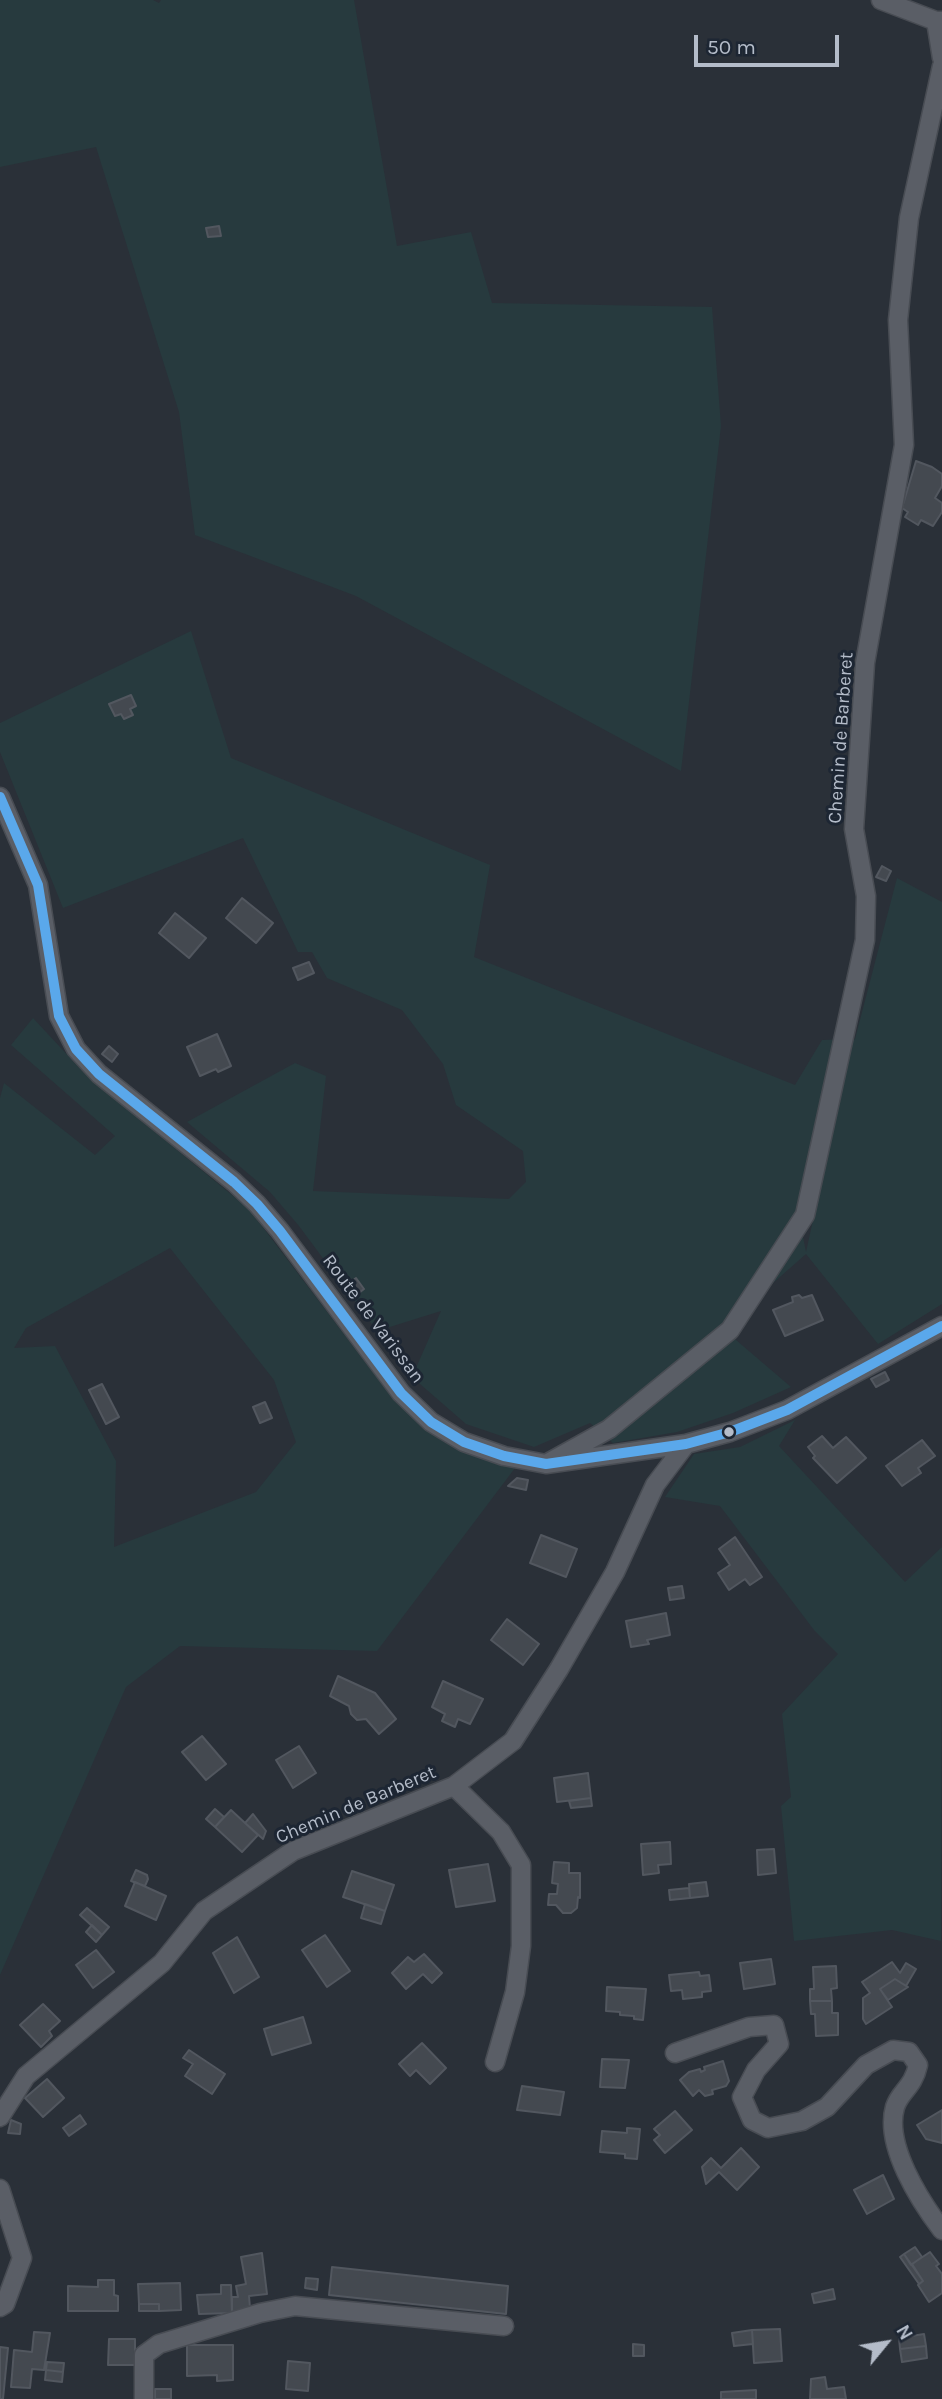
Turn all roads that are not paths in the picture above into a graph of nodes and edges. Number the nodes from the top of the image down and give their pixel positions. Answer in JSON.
{"nodes":[{"id":1,"x":881,"y":0,"type":"edge"},
{"id":2,"x":939,"y":21,"type":"edge"},
{"id":3,"x":942,"y":58,"type":"edge"},
{"id":4,"x":942,"y":66,"type":"edge"},
{"id":5,"x":0,"y":797,"type":"edge"},
{"id":6,"x":942,"y":1326,"type":"edge"},
{"id":7,"x":686,"y":1444,"type":"junction"},
{"id":8,"x":546,"y":1464,"type":"junction"},
{"id":9,"x":454,"y":1786,"type":"junction"},
{"id":10,"x":675,"y":2053,"type":"dead end"},
{"id":11,"x":495,"y":2062,"type":"dead end"},
{"id":12,"x":0,"y":2117,"type":"edge"},
{"id":13,"x":0,"y":2189,"type":"edge"},
{"id":14,"x":942,"y":2230,"type":"edge"},
{"id":15,"x":0,"y":2307,"type":"edge"},
{"id":16,"x":504,"y":2326,"type":"dead end"},
{"id":17,"x":144,"y":2399,"type":"edge"}],
"edges":[{"from":1,"to":2,"type":"street"},
{"from":2,"to":3,"type":"street"},
{"from":4,"to":8,"type":"street","name":"Chemin de Barberet"},
{"from":5,"to":8,"type":"street","name":"Route de Varissan"},
{"from":6,"to":7,"type":"street","name":"Route de Varissan"},
{"from":7,"to":8,"type":"street","name":"Route de Varissan"},
{"from":7,"to":9,"type":"street","name":"Chemin de Barberet"},
{"from":9,"to":11,"type":"street","name":"Chemin de Barberet"},
{"from":9,"to":12,"type":"street","name":"Chemin de Barberet"},
{"from":10,"to":14,"type":"street"},
{"from":13,"to":15,"type":"street"},
{"from":16,"to":17,"type":"street"}]}
